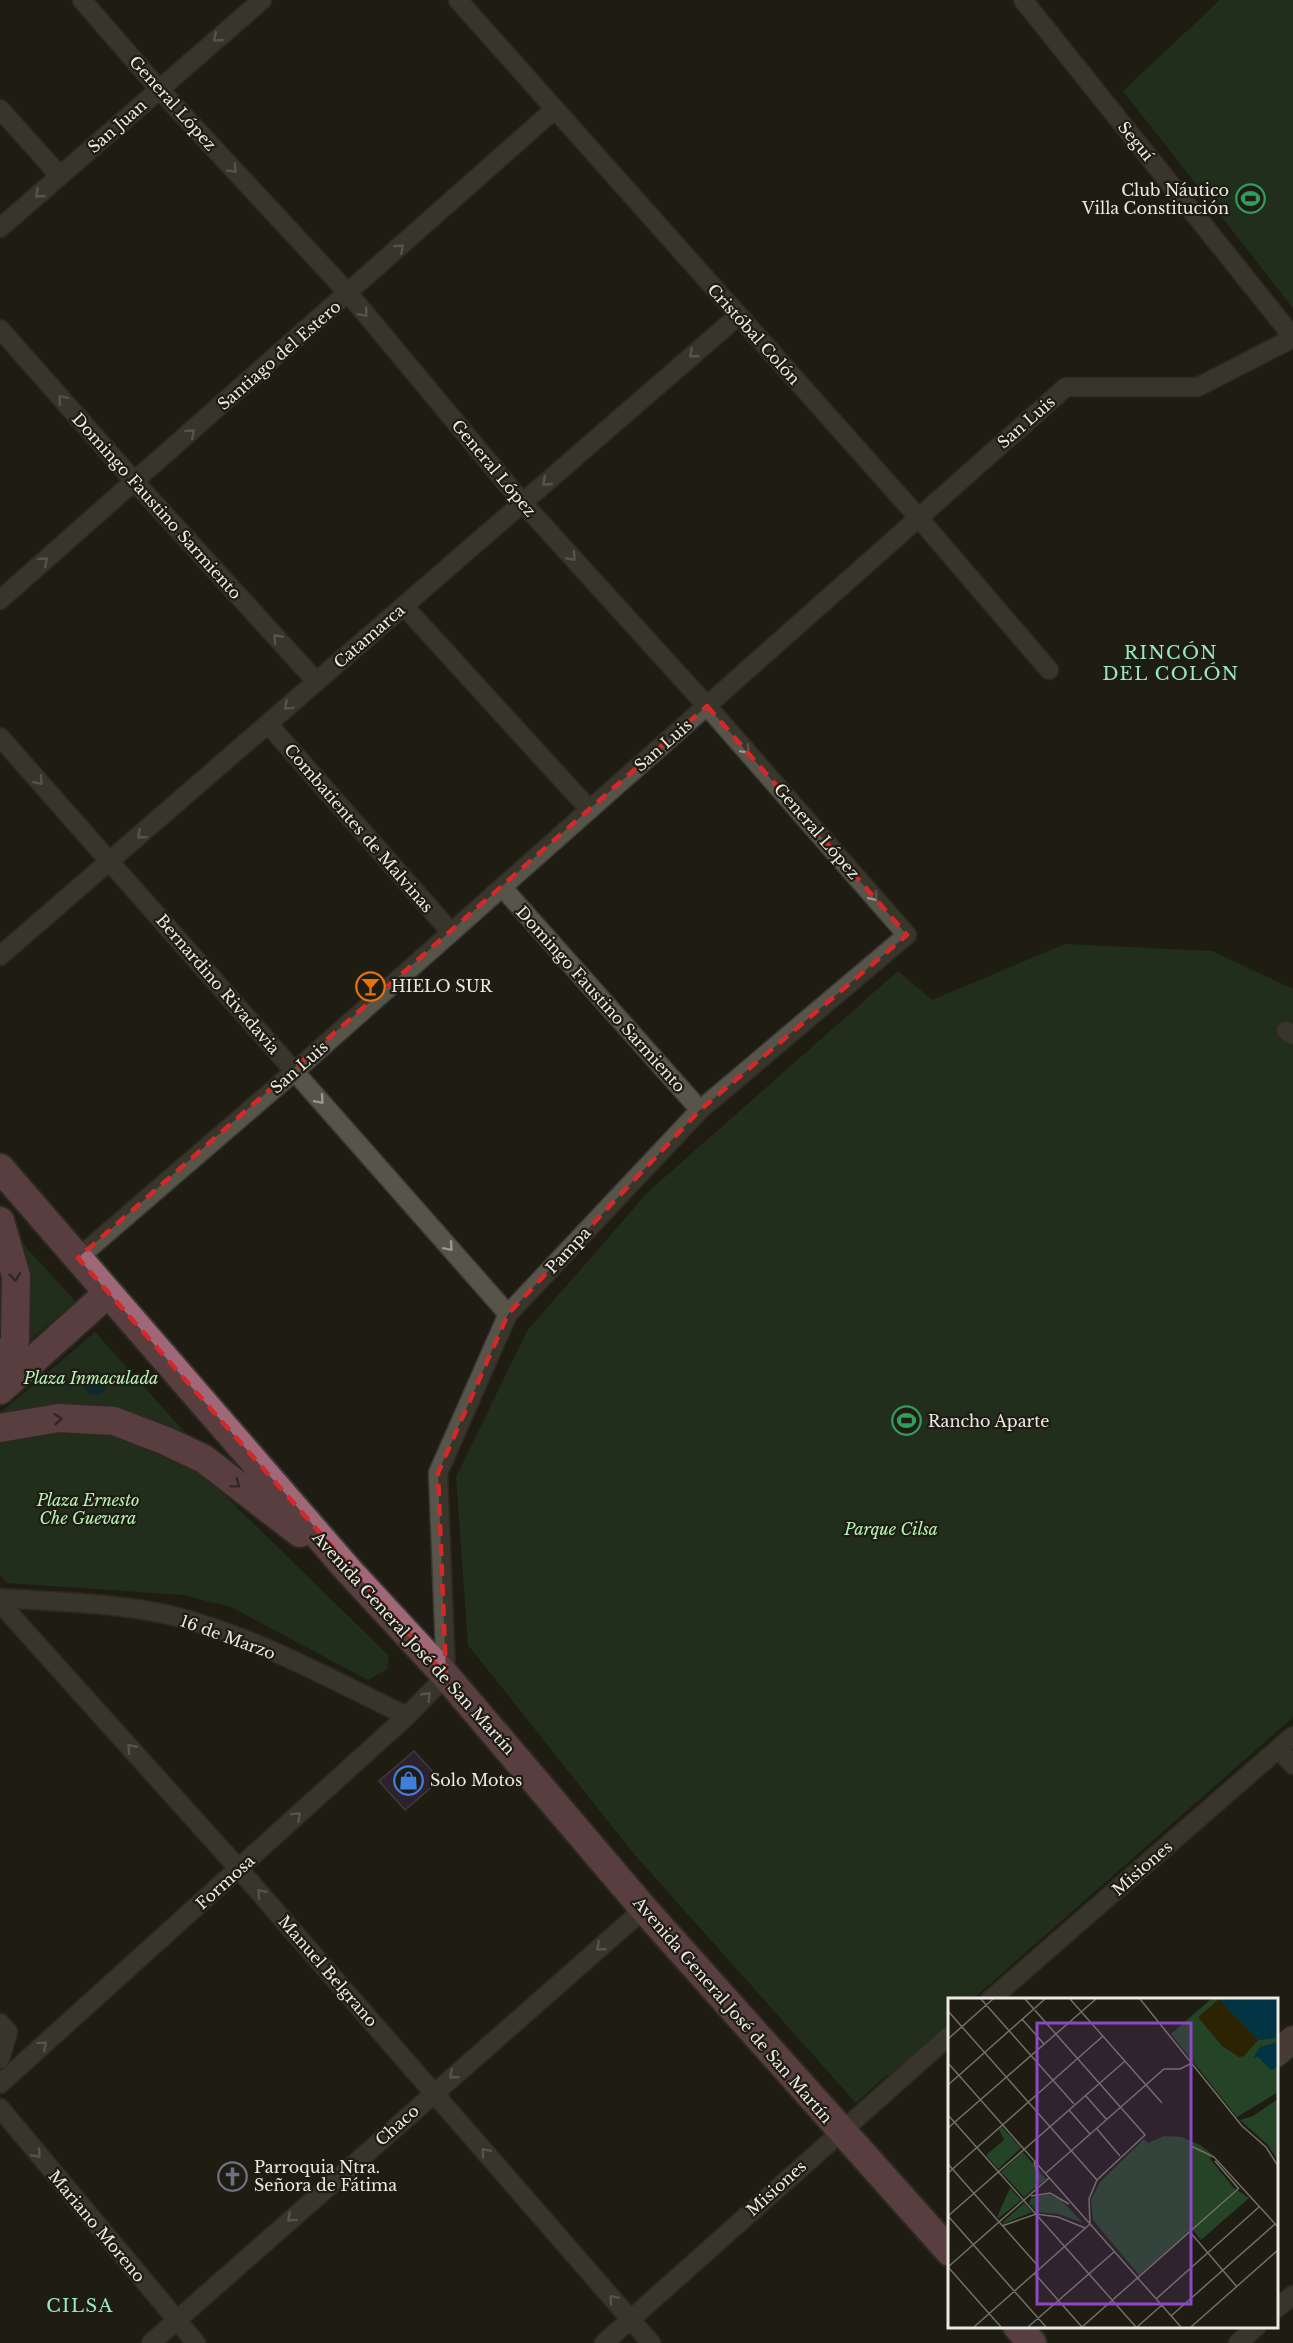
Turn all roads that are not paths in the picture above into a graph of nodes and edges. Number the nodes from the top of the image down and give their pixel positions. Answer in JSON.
{"nodes":[{"id":1,"x":82,"y":0,"type":"edge"},
{"id":2,"x":262,"y":0,"type":"edge"},
{"id":3,"x":458,"y":0,"type":"edge"},
{"id":4,"x":1023,"y":0,"type":"edge"},
{"id":5,"x":159,"y":89,"type":"junction"},
{"id":6,"x":0,"y":109,"type":"edge"},
{"id":7,"x":555,"y":109,"type":"junction"},
{"id":8,"x":60,"y":176,"type":"junction"},
{"id":9,"x":0,"y":228,"type":"edge"},
{"id":10,"x":348,"y":294,"type":"junction"},
{"id":11,"x":738,"y":316,"type":"junction"},
{"id":12,"x":0,"y":329,"type":"edge"},
{"id":13,"x":1293,"y":338,"type":"edge"},
{"id":14,"x":135,"y":482,"type":"junction"},
{"id":15,"x":522,"y":502,"type":"junction"},
{"id":16,"x":918,"y":517,"type":"junction"},
{"id":17,"x":0,"y":600,"type":"edge"},
{"id":18,"x":404,"y":606,"type":"junction"},
{"id":19,"x":1049,"y":670,"type":"dead end"},
{"id":20,"x":316,"y":681,"type":"junction"},
{"id":21,"x":707,"y":706,"type":"junction"},
{"id":22,"x":268,"y":724,"type":"junction"},
{"id":23,"x":0,"y":737,"type":"edge"},
{"id":24,"x":589,"y":809,"type":"junction"},
{"id":25,"x":111,"y":862,"type":"junction"},
{"id":26,"x":501,"y":887,"type":"junction"},
{"id":27,"x":450,"y":931,"type":"junction"},
{"id":28,"x":907,"y":934,"type":"joint"},
{"id":29,"x":0,"y":956,"type":"edge"},
{"id":30,"x":295,"y":1071,"type":"junction"},
{"id":31,"x":700,"y":1110,"type":"junction"},
{"id":32,"x":0,"y":1168,"type":"edge"},
{"id":33,"x":0,"y":1221,"type":"edge"},
{"id":34,"x":78,"y":1258,"type":"junction"},
{"id":35,"x":107,"y":1294,"type":"junction"},
{"id":36,"x":508,"y":1314,"type":"junction"},
{"id":37,"x":0,"y":1370,"type":"edge"},
{"id":38,"x":0,"y":1390,"type":"edge"},
{"id":39,"x":0,"y":1428,"type":"edge"},
{"id":40,"x":349,"y":1571,"type":"junction"},
{"id":41,"x":0,"y":1598,"type":"edge"},
{"id":42,"x":0,"y":1603,"type":"edge"},
{"id":43,"x":446,"y":1676,"type":"junction"},
{"id":44,"x":407,"y":1716,"type":"junction"},
{"id":45,"x":1293,"y":1736,"type":"edge"},
{"id":46,"x":1279,"y":1749,"type":"junction"},
{"id":47,"x":1293,"y":1765,"type":"edge"},
{"id":48,"x":239,"y":1869,"type":"junction"},
{"id":49,"x":644,"y":1909,"type":"junction"},
{"id":50,"x":992,"y":1998,"type":"edge"},
{"id":51,"x":0,"y":2023,"type":"edge"},
{"id":52,"x":948,"y":2037,"type":"edge"},
{"id":53,"x":1293,"y":2039,"type":"edge"},
{"id":54,"x":1278,"y":2052,"type":"edge"},
{"id":55,"x":0,"y":2059,"type":"edge"},
{"id":56,"x":0,"y":2084,"type":"edge"},
{"id":57,"x":434,"y":2092,"type":"junction"},
{"id":58,"x":0,"y":2108,"type":"edge"},
{"id":59,"x":839,"y":2131,"type":"junction"},
{"id":60,"x":948,"y":2250,"type":"edge"},
{"id":61,"x":1293,"y":2295,"type":"edge"},
{"id":62,"x":1278,"y":2307,"type":"edge"},
{"id":63,"x":631,"y":2320,"type":"junction"},
{"id":64,"x":176,"y":2321,"type":"junction"},
{"id":65,"x":1019,"y":2328,"type":"edge"},
{"id":66,"x":1255,"y":2328,"type":"edge"},
{"id":67,"x":151,"y":2343,"type":"edge"},
{"id":68,"x":196,"y":2343,"type":"edge"},
{"id":69,"x":604,"y":2343,"type":"edge"},
{"id":70,"x":651,"y":2343,"type":"edge"},
{"id":71,"x":1032,"y":2343,"type":"edge"},
{"id":72,"x":1238,"y":2343,"type":"edge"}],
"edges":[{"from":1,"to":5,"type":"street","name":"General López"},
{"from":2,"to":5,"type":"street","name":"San Juan","one_way":true},
{"from":3,"to":7,"type":"street","name":"Cristóbal Colón"},
{"from":4,"to":13,"type":"street","name":"Seguí"},
{"from":5,"to":8,"type":"street","name":"San Juan"},
{"from":5,"to":10,"type":"street","name":"General López","one_way":true},
{"from":6,"to":8,"type":"street"},
{"from":10,"to":7,"type":"street","name":"Santiago del Estero","one_way":true},
{"from":7,"to":11,"type":"street","name":"Cristóbal Colón"},
{"from":8,"to":9,"type":"street","name":"San Juan","one_way":true},
{"from":14,"to":10,"type":"street","name":"Santiago del Estero","one_way":true},
{"from":10,"to":15,"type":"street","name":"General López","one_way":true},
{"from":11,"to":15,"type":"street","name":"Catamarca","one_way":true},
{"from":11,"to":16,"type":"street","name":"Cristóbal Colón"},
{"from":14,"to":12,"type":"street","name":"Domingo Faustino Sarmiento","one_way":true},
{"from":13,"to":16,"type":"street","name":"San Luis"},
{"from":17,"to":14,"type":"street","name":"Santiago del Estero","one_way":true},
{"from":20,"to":14,"type":"street","name":"Domingo Faustino Sarmiento","one_way":true},
{"from":15,"to":18,"type":"street","name":"Catamarca"},
{"from":15,"to":21,"type":"street","name":"General López","one_way":true},
{"from":16,"to":19,"type":"street","name":"Cristóbal Colón"},
{"from":16,"to":21,"type":"street","name":"San Luis"},
{"from":18,"to":20,"type":"street","name":"Catamarca"},
{"from":18,"to":24,"type":"street"},
{"from":20,"to":22,"type":"street","name":"Catamarca","one_way":true},
{"from":21,"to":24,"type":"street","name":"San Luis"},
{"from":21,"to":28,"type":"street","name":"General López","one_way":true},
{"from":22,"to":25,"type":"street","name":"Catamarca","one_way":true},
{"from":22,"to":27,"type":"street","name":"Combatientes de Malvinas"},
{"from":23,"to":25,"type":"street","name":"Bernardino Rivadavia","one_way":true},
{"from":24,"to":26,"type":"street","name":"San Luis"},
{"from":25,"to":29,"type":"street","name":"Catamarca"},
{"from":25,"to":30,"type":"street","name":"Bernardino Rivadavia"},
{"from":26,"to":27,"type":"street","name":"San Luis"},
{"from":26,"to":31,"type":"street","name":"Domingo Faustino Sarmiento"},
{"from":27,"to":30,"type":"street","name":"San Luis"},
{"from":28,"to":31,"type":"street","name":"Pampa"},
{"from":30,"to":34,"type":"street","name":"San Luis"},
{"from":30,"to":36,"type":"street","name":"Bernardino Rivadavia","one_way":true},
{"from":31,"to":36,"type":"street","name":"Pampa"},
{"from":32,"to":34,"type":"main road","name":"Avenida General José de San Martín"},
{"from":33,"to":37,"type":"main road","one_way":true},
{"from":34,"to":35,"type":"main road","name":"Avenida General José de San Martín"},
{"from":35,"to":38,"type":"main road"},
{"from":35,"to":40,"type":"main road","name":"Avenida General José de San Martín"},
{"from":36,"to":43,"type":"street","name":"Pampa"},
{"from":39,"to":40,"type":"main road","one_way":true},
{"from":40,"to":43,"type":"main road","name":"Avenida General José de San Martín"},
{"from":41,"to":44,"type":"street","name":"16 de Marzo"},
{"from":48,"to":42,"type":"street","name":"Manuel Belgrano","one_way":true},
{"from":44,"to":43,"type":"street","name":"Formosa","one_way":true},
{"from":43,"to":49,"type":"main road","name":"Avenida General José de San Martín"},
{"from":48,"to":44,"type":"street","name":"Formosa","one_way":true},
{"from":45,"to":46,"type":"street","name":"Misiones"},
{"from":46,"to":47,"type":"street"},
{"from":46,"to":50,"type":"street","name":"Misiones"},
{"from":56,"to":48,"type":"street","name":"Formosa","one_way":true},
{"from":57,"to":48,"type":"street","name":"Manuel Belgrano","one_way":true},
{"from":49,"to":57,"type":"street","name":"Chaco","one_way":true},
{"from":49,"to":59,"type":"main road","name":"Avenida General José de San Martín"},
{"from":51,"to":55,"type":"street"},
{"from":52,"to":59,"type":"street","name":"Misiones"},
{"from":53,"to":54,"type":"main road"},
{"from":63,"to":57,"type":"street","name":"Manuel Belgrano","one_way":true},
{"from":57,"to":64,"type":"street","name":"Chaco","one_way":true},
{"from":58,"to":64,"type":"street","name":"Mariano Moreno","one_way":true},
{"from":59,"to":60,"type":"main road","name":"Avenida General José de San Martín"},
{"from":59,"to":63,"type":"street","name":"Misiones"},
{"from":61,"to":62,"type":"street"},
{"from":63,"to":69,"type":"street","name":"Misiones"},
{"from":63,"to":70,"type":"street","name":"Manuel Belgrano"},
{"from":64,"to":67,"type":"street","name":"Chaco"},
{"from":64,"to":68,"type":"street","name":"Mariano Moreno"},
{"from":65,"to":71,"type":"main road"},
{"from":66,"to":72,"type":"street"}]}
